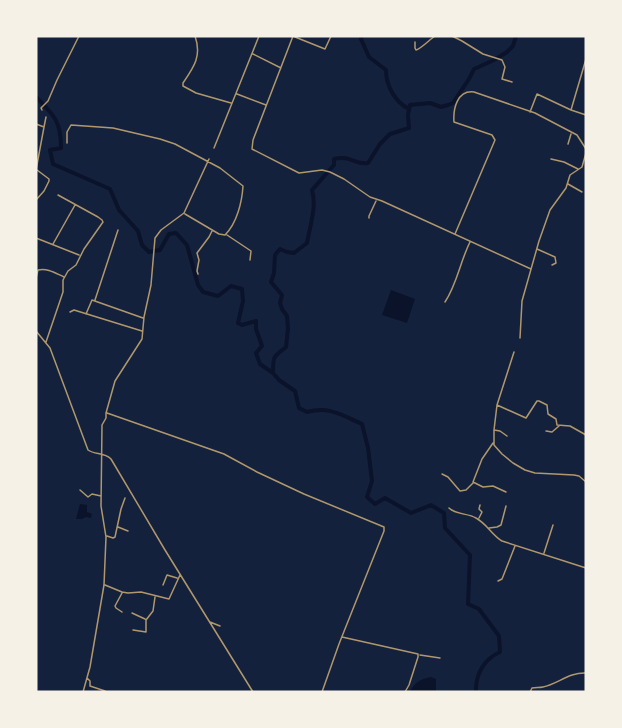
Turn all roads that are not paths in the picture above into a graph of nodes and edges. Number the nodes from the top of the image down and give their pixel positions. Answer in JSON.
{"nodes":[{"id":1,"x":79,"y":36,"type":"edge"},
{"id":2,"x":195,"y":36,"type":"edge"},
{"id":3,"x":259,"y":36,"type":"edge"},
{"id":4,"x":293,"y":36,"type":"edge"},
{"id":5,"x":331,"y":36,"type":"edge"},
{"id":6,"x":435,"y":36,"type":"edge"},
{"id":7,"x":452,"y":36,"type":"edge"},
{"id":8,"x":415,"y":42,"type":"dead end"},
{"id":9,"x":252,"y":54,"type":"junction"},
{"id":10,"x":586,"y":59,"type":"edge"},
{"id":11,"x":281,"y":68,"type":"junction"},
{"id":12,"x":512,"y":82,"type":"dead end"},
{"id":13,"x":236,"y":93,"type":"junction"},
{"id":14,"x":232,"y":104,"type":"junction"},
{"id":15,"x":267,"y":105,"type":"junction"},
{"id":16,"x":42,"y":108,"type":"dead end"},
{"id":17,"x":570,"y":110,"type":"junction"},
{"id":18,"x":530,"y":112,"type":"junction"},
{"id":19,"x":586,"y":115,"type":"edge"},
{"id":20,"x":46,"y":117,"type":"dead end"},
{"id":21,"x":36,"y":124,"type":"edge"},
{"id":22,"x":44,"y":127,"type":"junction"},
{"id":23,"x":572,"y":133,"type":"junction"},
{"id":24,"x":67,"y":143,"type":"dead end"},
{"id":25,"x":568,"y":144,"type":"dead end"},
{"id":26,"x":214,"y":148,"type":"dead end"},
{"id":27,"x":586,"y":149,"type":"edge"},
{"id":28,"x":586,"y":153,"type":"edge"},
{"id":29,"x":551,"y":159,"type":"dead end"},
{"id":30,"x":208,"y":160,"type":"junction"},
{"id":31,"x":582,"y":167,"type":"junction"},
{"id":32,"x":586,"y":168,"type":"edge"},
{"id":33,"x":579,"y":169,"type":"junction"},
{"id":34,"x":36,"y":170,"type":"edge"},
{"id":35,"x":568,"y":183,"type":"junction"},
{"id":36,"x":582,"y":192,"type":"dead end"},
{"id":37,"x":58,"y":195,"type":"dead end"},
{"id":38,"x":36,"y":200,"type":"edge"},
{"id":39,"x":376,"y":200,"type":"junction"},
{"id":40,"x":76,"y":204,"type":"junction"},
{"id":41,"x":184,"y":213,"type":"junction"},
{"id":42,"x":369,"y":218,"type":"dead end"},
{"id":43,"x":118,"y":230,"type":"dead end"},
{"id":44,"x":212,"y":230,"type":"junction"},
{"id":45,"x":226,"y":234,"type":"junction"},
{"id":46,"x":455,"y":234,"type":"junction"},
{"id":47,"x":36,"y":238,"type":"edge"},
{"id":48,"x":470,"y":241,"type":"junction"},
{"id":49,"x":53,"y":244,"type":"junction"},
{"id":50,"x":536,"y":249,"type":"junction"},
{"id":51,"x":80,"y":255,"type":"junction"},
{"id":52,"x":250,"y":260,"type":"dead end"},
{"id":53,"x":552,"y":265,"type":"dead end"},
{"id":54,"x":531,"y":269,"type":"junction"},
{"id":55,"x":198,"y":274,"type":"dead end"},
{"id":56,"x":36,"y":278,"type":"edge"},
{"id":57,"x":64,"y":278,"type":"junction"},
{"id":58,"x":95,"y":300,"type":"junction"},
{"id":59,"x":445,"y":302,"type":"dead end"},
{"id":60,"x":70,"y":312,"type":"dead end"},
{"id":61,"x":86,"y":314,"type":"junction"},
{"id":62,"x":144,"y":318,"type":"junction"},
{"id":63,"x":36,"y":331,"type":"edge"},
{"id":64,"x":143,"y":331,"type":"junction"},
{"id":65,"x":520,"y":338,"type":"dead end"},
{"id":66,"x":46,"y":342,"type":"junction"},
{"id":67,"x":514,"y":352,"type":"dead end"},
{"id":68,"x":497,"y":405,"type":"junction"},
{"id":69,"x":106,"y":413,"type":"junction"},
{"id":70,"x":560,"y":426,"type":"junction"},
{"id":71,"x":494,"y":429,"type":"junction"},
{"id":72,"x":546,"y":431,"type":"dead end"},
{"id":73,"x":586,"y":435,"type":"edge"},
{"id":74,"x":507,"y":436,"type":"dead end"},
{"id":75,"x":493,"y":442,"type":"junction"},
{"id":76,"x":102,"y":455,"type":"junction"},
{"id":77,"x":442,"y":474,"type":"dead end"},
{"id":78,"x":473,"y":482,"type":"junction"},
{"id":79,"x":586,"y":482,"type":"edge"},
{"id":80,"x":80,"y":490,"type":"dead end"},
{"id":81,"x":506,"y":492,"type":"dead end"},
{"id":82,"x":102,"y":496,"type":"junction"},
{"id":83,"x":125,"y":498,"type":"dead end"},
{"id":84,"x":480,"y":505,"type":"dead end"},
{"id":85,"x":506,"y":506,"type":"dead end"},
{"id":86,"x":448,"y":508,"type":"dead end"},
{"id":87,"x":481,"y":521,"type":"junction"},
{"id":88,"x":553,"y":525,"type":"dead end"},
{"id":89,"x":117,"y":527,"type":"junction"},
{"id":90,"x":489,"y":528,"type":"junction"},
{"id":91,"x":128,"y":531,"type":"dead end"},
{"id":92,"x":106,"y":536,"type":"junction"},
{"id":93,"x":515,"y":546,"type":"junction"},
{"id":94,"x":544,"y":555,"type":"junction"},
{"id":95,"x":586,"y":568,"type":"edge"},
{"id":96,"x":179,"y":577,"type":"junction"},
{"id":97,"x":498,"y":581,"type":"dead end"},
{"id":98,"x":104,"y":585,"type":"junction"},
{"id":99,"x":163,"y":585,"type":"dead end"},
{"id":100,"x":122,"y":592,"type":"junction"},
{"id":101,"x":155,"y":596,"type":"junction"},
{"id":102,"x":122,"y":612,"type":"dead end"},
{"id":103,"x":132,"y":613,"type":"dead end"},
{"id":104,"x":146,"y":619,"type":"junction"},
{"id":105,"x":210,"y":622,"type":"junction"},
{"id":106,"x":220,"y":626,"type":"dead end"},
{"id":107,"x":134,"y":630,"type":"dead end"},
{"id":108,"x":342,"y":637,"type":"junction"},
{"id":109,"x":418,"y":655,"type":"junction"},
{"id":110,"x":440,"y":658,"type":"dead end"},
{"id":111,"x":586,"y":673,"type":"edge"},
{"id":112,"x":87,"y":678,"type":"junction"},
{"id":113,"x":546,"y":686,"type":"junction"},
{"id":114,"x":105,"y":691,"type":"edge"},
{"id":115,"x":82,"y":692,"type":"edge"},
{"id":116,"x":253,"y":692,"type":"edge"},
{"id":117,"x":322,"y":692,"type":"edge"},
{"id":118,"x":405,"y":692,"type":"edge"},
{"id":119,"x":530,"y":692,"type":"edge"},
{"id":120,"x":545,"y":692,"type":"edge"}],
"edges":[{"from":1,"to":16,"type":"street"},
{"from":2,"to":14,"type":"street"},
{"from":3,"to":9,"type":"street"},
{"from":4,"to":5,"type":"street"},
{"from":4,"to":11,"type":"street"},
{"from":6,"to":8,"type":"street"},
{"from":7,"to":12,"type":"street"},
{"from":9,"to":11,"type":"street"},
{"from":9,"to":13,"type":"street"},
{"from":10,"to":17,"type":"street"},
{"from":11,"to":15,"type":"street"},
{"from":13,"to":14,"type":"street"},
{"from":13,"to":15,"type":"street"},
{"from":14,"to":26,"type":"street"},
{"from":15,"to":39,"type":"street"},
{"from":17,"to":18,"type":"street"},
{"from":17,"to":19,"type":"street"},
{"from":18,"to":23,"type":"street"},
{"from":18,"to":46,"type":"street"},
{"from":20,"to":22,"type":"street"},
{"from":21,"to":22,"type":"street"},
{"from":22,"to":34,"type":"street"},
{"from":23,"to":25,"type":"street"},
{"from":23,"to":27,"type":"street"},
{"from":24,"to":30,"type":"street"},
{"from":28,"to":31,"type":"street"},
{"from":29,"to":33,"type":"street"},
{"from":30,"to":41,"type":"street"},
{"from":30,"to":45,"type":"street"},
{"from":31,"to":32,"type":"street"},
{"from":31,"to":33,"type":"street"},
{"from":33,"to":35,"type":"street"},
{"from":34,"to":38,"type":"street"},
{"from":35,"to":36,"type":"street"},
{"from":35,"to":50,"type":"street"},
{"from":37,"to":40,"type":"street"},
{"from":39,"to":42,"type":"street"},
{"from":39,"to":46,"type":"street"},
{"from":40,"to":49,"type":"street"},
{"from":40,"to":51,"type":"street"},
{"from":41,"to":44,"type":"street"},
{"from":41,"to":62,"type":"street"},
{"from":43,"to":58,"type":"street"},
{"from":44,"to":45,"type":"street"},
{"from":44,"to":55,"type":"street"},
{"from":45,"to":52,"type":"street"},
{"from":46,"to":48,"type":"street"},
{"from":47,"to":49,"type":"street"},
{"from":48,"to":54,"type":"street"},
{"from":48,"to":59,"type":"street"},
{"from":49,"to":51,"type":"street"},
{"from":50,"to":53,"type":"street"},
{"from":50,"to":54,"type":"street"},
{"from":51,"to":57,"type":"street"},
{"from":54,"to":65,"type":"street"},
{"from":56,"to":57,"type":"street"},
{"from":57,"to":66,"type":"street"},
{"from":58,"to":61,"type":"street"},
{"from":58,"to":62,"type":"street"},
{"from":60,"to":61,"type":"street"},
{"from":61,"to":64,"type":"street"},
{"from":62,"to":64,"type":"street"},
{"from":63,"to":66,"type":"street"},
{"from":64,"to":69,"type":"street"},
{"from":66,"to":76,"type":"street"},
{"from":67,"to":68,"type":"street"},
{"from":68,"to":70,"type":"street"},
{"from":68,"to":71,"type":"street"},
{"from":69,"to":76,"type":"street"},
{"from":69,"to":108,"type":"street"},
{"from":70,"to":72,"type":"street"},
{"from":70,"to":73,"type":"street"},
{"from":71,"to":74,"type":"street"},
{"from":71,"to":75,"type":"street"},
{"from":75,"to":78,"type":"street"},
{"from":75,"to":79,"type":"street"},
{"from":76,"to":82,"type":"street"},
{"from":76,"to":96,"type":"street"},
{"from":77,"to":78,"type":"street"},
{"from":78,"to":81,"type":"street"},
{"from":80,"to":82,"type":"street"},
{"from":82,"to":92,"type":"street"},
{"from":83,"to":89,"type":"street"},
{"from":84,"to":87,"type":"street"},
{"from":85,"to":90,"type":"street"},
{"from":86,"to":87,"type":"street"},
{"from":87,"to":90,"type":"street"},
{"from":88,"to":94,"type":"street"},
{"from":89,"to":91,"type":"street"},
{"from":89,"to":92,"type":"street"},
{"from":90,"to":93,"type":"street"},
{"from":92,"to":98,"type":"street"},
{"from":93,"to":94,"type":"street"},
{"from":93,"to":97,"type":"street"},
{"from":94,"to":95,"type":"street"},
{"from":96,"to":99,"type":"street"},
{"from":96,"to":101,"type":"street"},
{"from":96,"to":105,"type":"street"},
{"from":98,"to":100,"type":"street"},
{"from":98,"to":112,"type":"street"},
{"from":100,"to":101,"type":"street"},
{"from":100,"to":102,"type":"street"},
{"from":101,"to":104,"type":"street"},
{"from":103,"to":104,"type":"street"},
{"from":104,"to":107,"type":"street"},
{"from":105,"to":106,"type":"street"},
{"from":105,"to":116,"type":"street"},
{"from":108,"to":109,"type":"street"},
{"from":108,"to":117,"type":"street"},
{"from":109,"to":110,"type":"street"},
{"from":109,"to":118,"type":"street"},
{"from":111,"to":113,"type":"street"},
{"from":112,"to":114,"type":"street"},
{"from":112,"to":115,"type":"street"},
{"from":113,"to":119,"type":"street"},
{"from":113,"to":120,"type":"street"}]}
